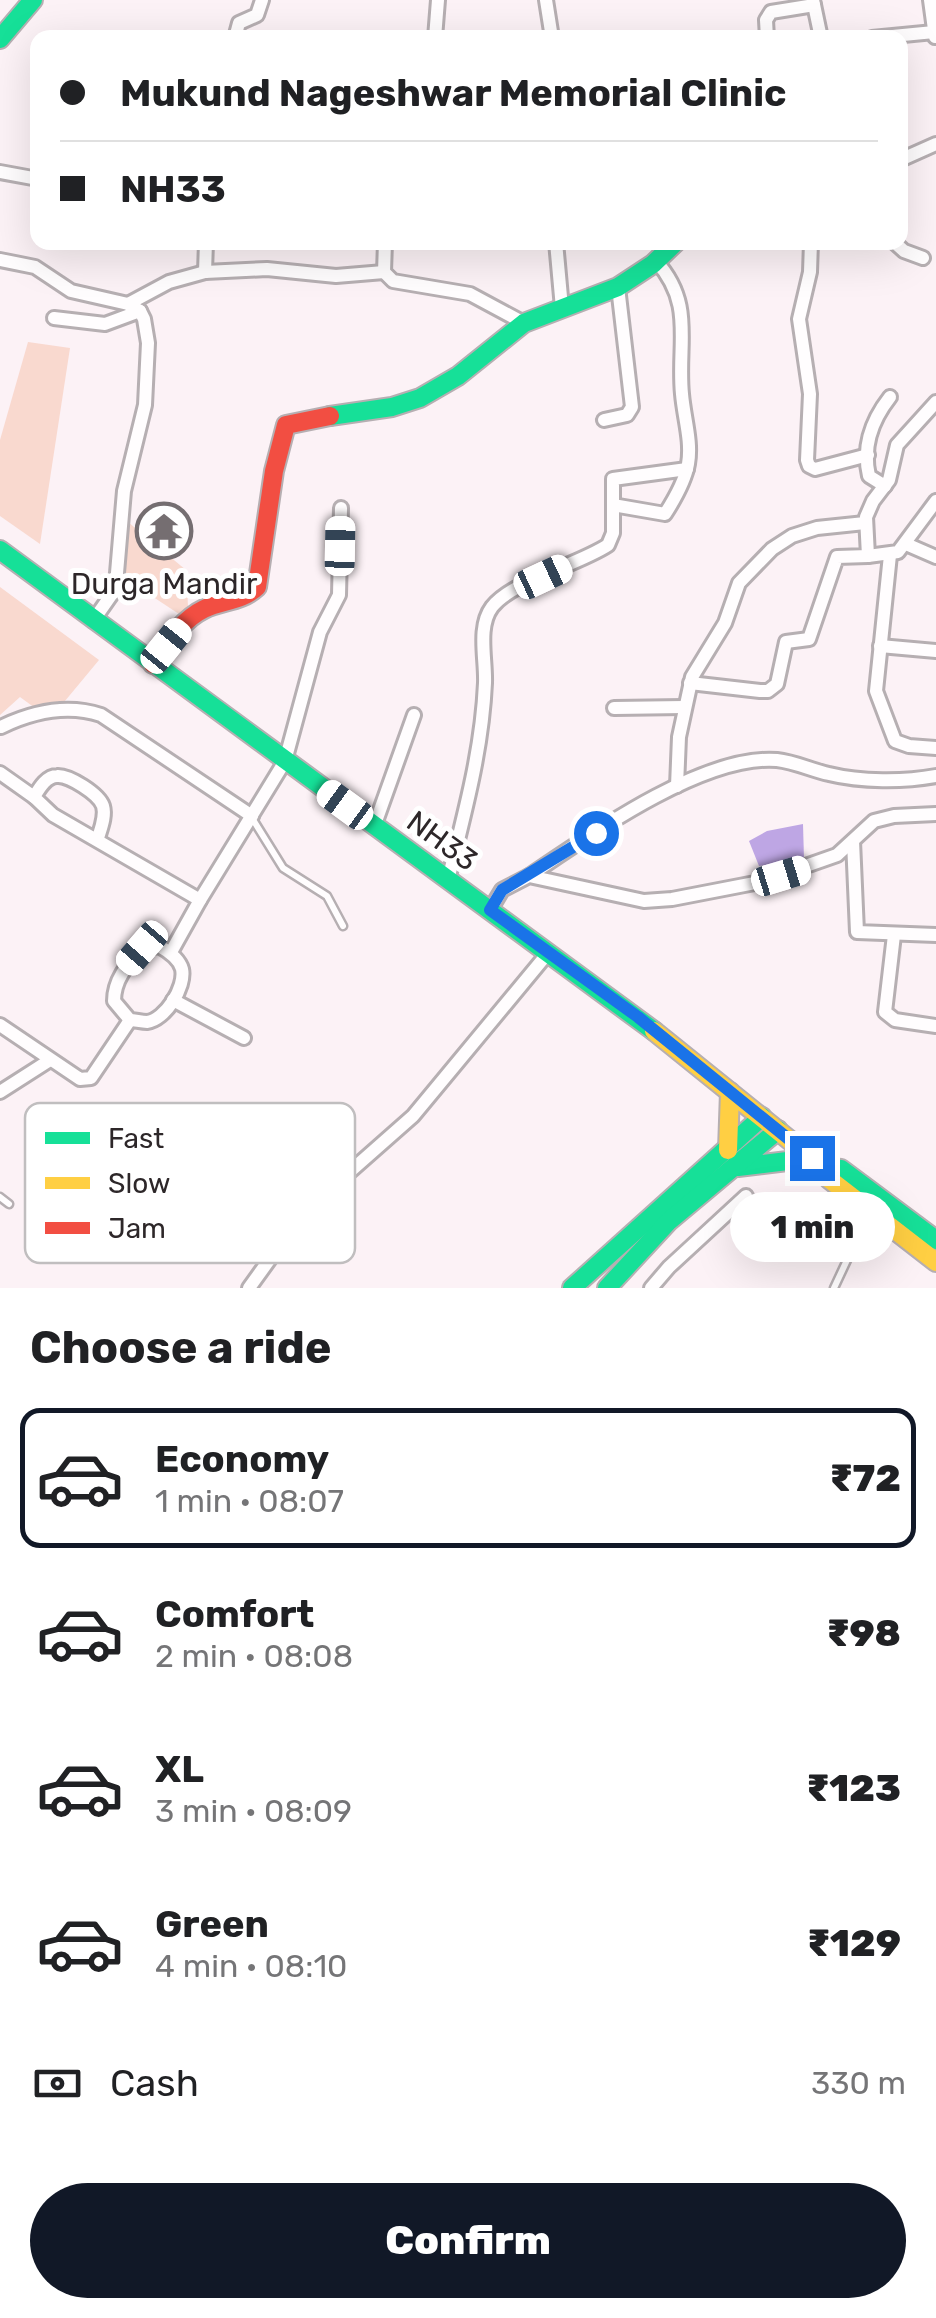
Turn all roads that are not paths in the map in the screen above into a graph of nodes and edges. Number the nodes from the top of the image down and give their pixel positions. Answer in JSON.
{"nodes":[{"id":1,"x":33,"y":0,"type":"edge"},
{"id":2,"x":262,"y":0,"type":"edge"},
{"id":3,"x":438,"y":0,"type":"edge"},
{"id":4,"x":546,"y":0,"type":"edge"},
{"id":5,"x":766,"y":0,"type":"edge"},
{"id":6,"x":930,"y":0,"type":"edge"},
{"id":7,"x":813,"y":3,"type":"edge"},
{"id":8,"x":776,"y":12,"type":"junction"},
{"id":9,"x":237,"y":30,"type":"edge"},
{"id":10,"x":436,"y":30,"type":"edge"},
{"id":11,"x":551,"y":30,"type":"edge"},
{"id":12,"x":767,"y":30,"type":"edge"},
{"id":13,"x":819,"y":30,"type":"edge"},
{"id":14,"x":935,"y":35,"type":"edge"},
{"id":15,"x":908,"y":36,"type":"edge"},
{"id":16,"x":0,"y":39,"type":"edge"},
{"id":17,"x":936,"y":144,"type":"edge"},
{"id":18,"x":908,"y":156,"type":"edge"},
{"id":19,"x":0,"y":172,"type":"edge"},
{"id":20,"x":30,"y":178,"type":"edge"},
{"id":21,"x":206,"y":250,"type":"edge"},
{"id":22,"x":385,"y":250,"type":"edge"},
{"id":23,"x":557,"y":250,"type":"edge"},
{"id":24,"x":668,"y":250,"type":"edge"},
{"id":25,"x":811,"y":250,"type":"edge"},
{"id":26,"x":903,"y":250,"type":"edge"},
{"id":27,"x":923,"y":258,"type":"dead end"},
{"id":28,"x":0,"y":260,"type":"edge"},
{"id":29,"x":656,"y":261,"type":"junction"},
{"id":30,"x":205,"y":272,"type":"junction"},
{"id":31,"x":384,"y":272,"type":"junction"},
{"id":32,"x":618,"y":287,"type":"junction"},
{"id":33,"x":134,"y":308,"type":"junction"},
{"id":34,"x":562,"y":308,"type":"junction"},
{"id":35,"x":54,"y":318,"type":"dead end"},
{"id":36,"x":524,"y":323,"type":"junction"},
{"id":37,"x":890,"y":397,"type":"dead end"},
{"id":38,"x":936,"y":402,"type":"edge"},
{"id":39,"x":604,"y":420,"type":"dead end"},
{"id":40,"x":868,"y":455,"type":"junction"},
{"id":41,"x":687,"y":469,"type":"junction"},
{"id":42,"x":885,"y":486,"type":"junction"},
{"id":43,"x":936,"y":502,"type":"edge"},
{"id":44,"x":613,"y":505,"type":"junction"},
{"id":45,"x":341,"y":508,"type":"dead end"},
{"id":46,"x":865,"y":523,"type":"junction"},
{"id":47,"x":906,"y":544,"type":"junction"},
{"id":48,"x":0,"y":550,"type":"edge"},
{"id":49,"x":890,"y":555,"type":"junction"},
{"id":50,"x":868,"y":556,"type":"junction"},
{"id":51,"x":936,"y":557,"type":"edge"},
{"id":52,"x":93,"y":621,"type":"junction"},
{"id":53,"x":880,"y":646,"type":"junction"},
{"id":54,"x":936,"y":651,"type":"edge"},
{"id":55,"x":153,"y":664,"type":"junction"},
{"id":56,"x":690,"y":683,"type":"junction"},
{"id":57,"x":684,"y":706,"type":"junction"},
{"id":58,"x":614,"y":708,"type":"dead end"},
{"id":59,"x":414,"y":715,"type":"dead end"},
{"id":60,"x":1,"y":726,"type":"edge"},
{"id":61,"x":0,"y":739,"type":"edge"},
{"id":62,"x":936,"y":748,"type":"edge"},
{"id":63,"x":285,"y":761,"type":"junction"},
{"id":64,"x":0,"y":773,"type":"edge"},
{"id":65,"x":936,"y":776,"type":"edge"},
{"id":66,"x":678,"y":786,"type":"junction"},
{"id":67,"x":34,"y":796,"type":"junction"},
{"id":68,"x":936,"y":814,"type":"edge"},
{"id":69,"x":252,"y":816,"type":"junction"},
{"id":70,"x":374,"y":827,"type":"junction"},
{"id":71,"x":98,"y":838,"type":"junction"},
{"id":72,"x":853,"y":841,"type":"junction"},
{"id":73,"x":529,"y":876,"type":"junction"},
{"id":74,"x":448,"y":880,"type":"junction"},
{"id":75,"x":200,"y":900,"type":"junction"},
{"id":76,"x":490,"y":910,"type":"junction"},
{"id":77,"x":344,"y":926,"type":"dead end"},
{"id":78,"x":894,"y":935,"type":"junction"},
{"id":79,"x":936,"y":935,"type":"edge"},
{"id":80,"x":171,"y":952,"type":"junction"},
{"id":81,"x":548,"y":953,"type":"junction"},
{"id":82,"x":172,"y":1000,"type":"junction"},
{"id":83,"x":130,"y":1020,"type":"junction"},
{"id":84,"x":0,"y":1025,"type":"edge"},
{"id":85,"x":936,"y":1026,"type":"edge"},
{"id":86,"x":244,"y":1038,"type":"dead end"},
{"id":87,"x":50,"y":1060,"type":"junction"},
{"id":88,"x":0,"y":1092,"type":"edge"},
{"id":89,"x":730,"y":1092,"type":"junction"},
{"id":90,"x":762,"y":1117,"type":"junction"},
{"id":91,"x":778,"y":1130,"type":"junction"},
{"id":92,"x":732,"y":1159,"type":"junction"},
{"id":93,"x":816,"y":1163,"type":"junction"},
{"id":94,"x":355,"y":1167,"type":"edge"},
{"id":95,"x":746,"y":1196,"type":"dead end"},
{"id":96,"x":0,"y":1197,"type":"edge"},
{"id":97,"x":9,"y":1204,"type":"dead end"},
{"id":98,"x":870,"y":1210,"type":"junction"},
{"id":99,"x":936,"y":1240,"type":"edge"},
{"id":100,"x":936,"y":1262,"type":"edge"},
{"id":101,"x":267,"y":1263,"type":"edge"},
{"id":102,"x":249,"y":1288,"type":"edge"},
{"id":103,"x":572,"y":1288,"type":"edge"},
{"id":104,"x":607,"y":1288,"type":"edge"},
{"id":105,"x":651,"y":1288,"type":"edge"},
{"id":106,"x":834,"y":1288,"type":"edge"}],
"edges":[{"from":1,"to":16,"type":"main road"},
{"from":2,"to":9,"type":"street"},
{"from":3,"to":10,"type":"street"},
{"from":4,"to":11,"type":"street"},
{"from":5,"to":8,"type":"street"},
{"from":6,"to":14,"type":"street"},
{"from":7,"to":8,"type":"street"},
{"from":7,"to":13,"type":"street"},
{"from":8,"to":12,"type":"street"},
{"from":14,"to":15,"type":"street"},
{"from":17,"to":18,"type":"street"},
{"from":19,"to":20,"type":"street"},
{"from":21,"to":30,"type":"street"},
{"from":22,"to":31,"type":"street"},
{"from":23,"to":34,"type":"street"},
{"from":24,"to":29,"type":"main road"},
{"from":25,"to":40,"type":"street"},
{"from":26,"to":27,"type":"street"},
{"from":28,"to":33,"type":"street"},
{"from":29,"to":32,"type":"main road"},
{"from":29,"to":41,"type":"street"},
{"from":30,"to":31,"type":"street"},
{"from":30,"to":33,"type":"street"},
{"from":31,"to":36,"type":"street"},
{"from":32,"to":34,"type":"main road"},
{"from":32,"to":39,"type":"street"},
{"from":33,"to":35,"type":"street"},
{"from":33,"to":52,"type":"street"},
{"from":34,"to":36,"type":"main road"},
{"from":36,"to":55,"type":"main road"},
{"from":37,"to":40,"type":"street"},
{"from":38,"to":42,"type":"street"},
{"from":40,"to":42,"type":"street"},
{"from":41,"to":44,"type":"street"},
{"from":41,"to":44,"type":"street"},
{"from":42,"to":46,"type":"street"},
{"from":43,"to":47,"type":"street"},
{"from":44,"to":74,"type":"street"},
{"from":45,"to":63,"type":"street"},
{"from":46,"to":50,"type":"street"},
{"from":46,"to":56,"type":"street"},
{"from":47,"to":49,"type":"street"},
{"from":47,"to":51,"type":"street"},
{"from":48,"to":52,"type":"main road","name":"NH33"},
{"from":49,"to":50,"type":"street"},
{"from":49,"to":53,"type":"street"},
{"from":50,"to":56,"type":"street"},
{"from":52,"to":55,"type":"main road","name":"NH33"},
{"from":53,"to":54,"type":"street"},
{"from":53,"to":62,"type":"street"},
{"from":55,"to":63,"type":"main road","name":"NH33"},
{"from":56,"to":57,"type":"street"},
{"from":57,"to":58,"type":"street"},
{"from":57,"to":66,"type":"street"},
{"from":59,"to":70,"type":"street"},
{"from":60,"to":61,"type":"street"},
{"from":60,"to":69,"type":"street"},
{"from":63,"to":69,"type":"street"},
{"from":63,"to":70,"type":"main road","name":"NH33"},
{"from":64,"to":67,"type":"street"},
{"from":65,"to":66,"type":"street"},
{"from":66,"to":73,"type":"street"},
{"from":67,"to":71,"type":"street"},
{"from":67,"to":71,"type":"street"},
{"from":68,"to":72,"type":"street"},
{"from":69,"to":75,"type":"street"},
{"from":69,"to":77,"type":"lane"},
{"from":70,"to":74,"type":"main road","name":"NH33"},
{"from":71,"to":75,"type":"street"},
{"from":72,"to":73,"type":"street"},
{"from":72,"to":78,"type":"street"},
{"from":73,"to":76,"type":"street"},
{"from":74,"to":76,"type":"main road","name":"NH33"},
{"from":75,"to":80,"type":"street"},
{"from":76,"to":81,"type":"main road","name":"NH33"},
{"from":78,"to":79,"type":"street"},
{"from":78,"to":85,"type":"street"},
{"from":80,"to":82,"type":"street"},
{"from":80,"to":83,"type":"street"},
{"from":81,"to":89,"type":"main road","name":"NH33"},
{"from":81,"to":94,"type":"street"},
{"from":82,"to":83,"type":"street"},
{"from":82,"to":86,"type":"street"},
{"from":83,"to":87,"type":"street"},
{"from":84,"to":87,"type":"street"},
{"from":87,"to":88,"type":"street"},
{"from":89,"to":90,"type":"main road","name":"NH33"},
{"from":89,"to":92,"type":"main road"},
{"from":90,"to":91,"type":"main road","name":"NH33"},
{"from":90,"to":92,"type":"main road"},
{"from":91,"to":92,"type":"main road"},
{"from":91,"to":93,"type":"main road","name":"NH33"},
{"from":92,"to":93,"type":"main road"},
{"from":92,"to":103,"type":"main road"},
{"from":92,"to":104,"type":"main road"},
{"from":93,"to":98,"type":"main road","name":"NH33"},
{"from":93,"to":99,"type":"main road"},
{"from":95,"to":105,"type":"street"},
{"from":96,"to":97,"type":"lane"},
{"from":98,"to":100,"type":"main road","name":"NH33"},
{"from":98,"to":106,"type":"lane"},
{"from":101,"to":102,"type":"street"}]}
